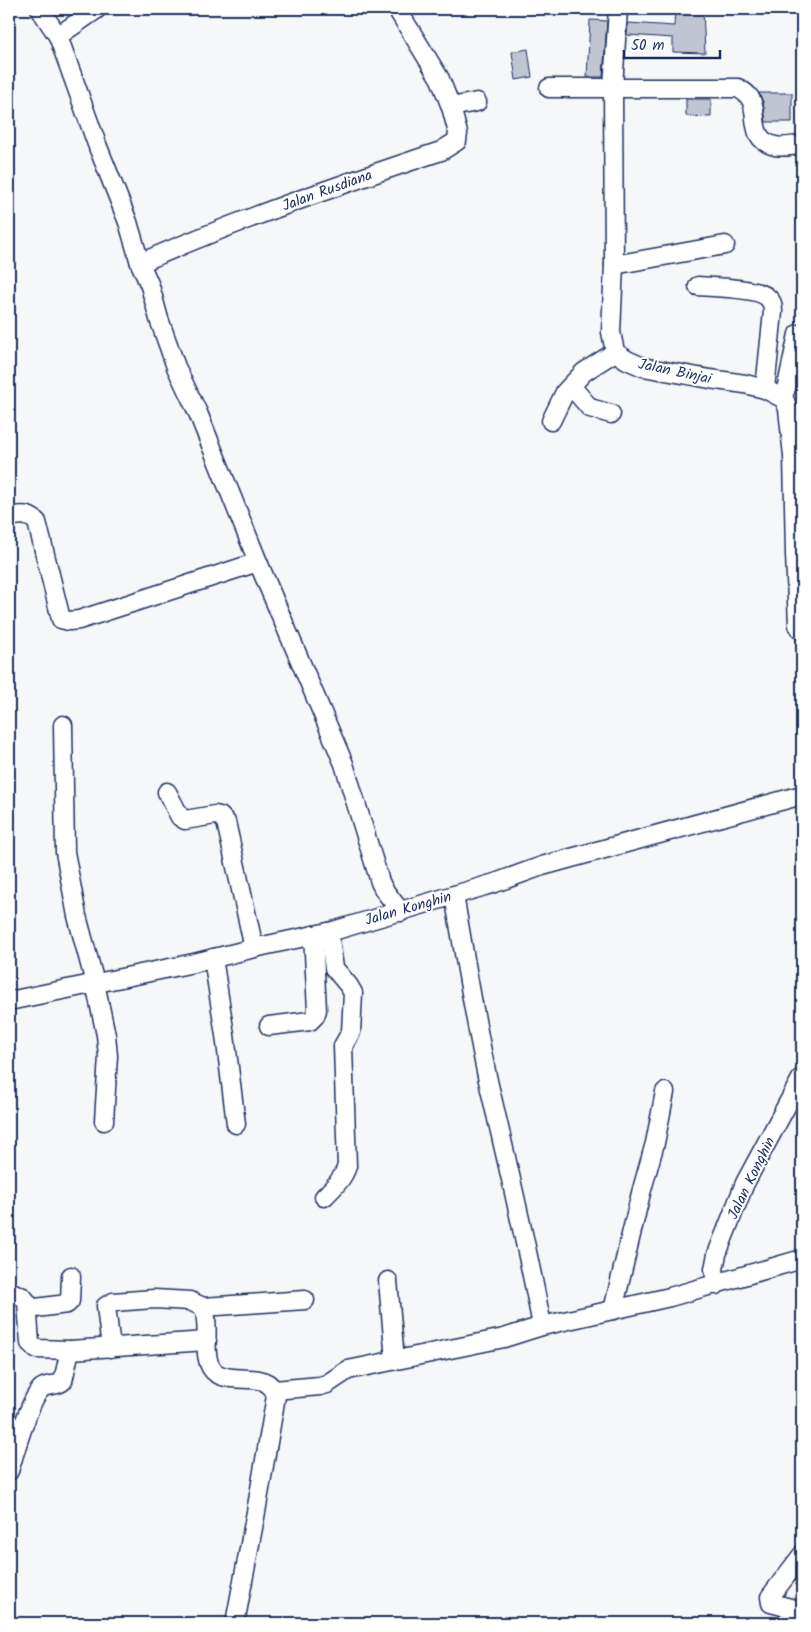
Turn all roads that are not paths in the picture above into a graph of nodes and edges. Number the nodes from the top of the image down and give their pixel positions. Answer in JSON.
{"nodes":[{"id":1,"x":40,"y":9,"type":"edge"},
{"id":2,"x":97,"y":9,"type":"edge"},
{"id":3,"x":396,"y":9,"type":"edge"},
{"id":4,"x":618,"y":9,"type":"edge"},
{"id":5,"x":58,"y":36,"type":"junction"},
{"id":6,"x":612,"y":87,"type":"junction"},
{"id":7,"x":549,"y":88,"type":"dead end"},
{"id":8,"x":477,"y":102,"type":"dead end"},
{"id":9,"x":450,"y":107,"type":"junction"},
{"id":10,"x":802,"y":144,"type":"edge"},
{"id":11,"x":724,"y":245,"type":"dead end"},
{"id":12,"x":140,"y":264,"type":"junction"},
{"id":13,"x":614,"y":265,"type":"junction"},
{"id":14,"x":698,"y":286,"type":"dead end"},
{"id":15,"x":798,"y":334,"type":"dead end"},
{"id":16,"x":615,"y":352,"type":"junction"},
{"id":17,"x":571,"y":386,"type":"junction"},
{"id":18,"x":765,"y":389,"type":"junction"},
{"id":19,"x":791,"y":405,"type":"edge"},
{"id":20,"x":611,"y":414,"type":"dead end"},
{"id":21,"x":551,"y":421,"type":"dead end"},
{"id":22,"x":798,"y":479,"type":"edge"},
{"id":23,"x":9,"y":517,"type":"edge"},
{"id":24,"x":258,"y":562,"type":"junction"},
{"id":25,"x":802,"y":631,"type":"edge"},
{"id":26,"x":63,"y":725,"type":"dead end"},
{"id":27,"x":167,"y":792,"type":"dead end"},
{"id":28,"x":802,"y":795,"type":"edge"},
{"id":29,"x":454,"y":895,"type":"junction"},
{"id":30,"x":401,"y":912,"type":"junction"},
{"id":31,"x":321,"y":934,"type":"junction"},
{"id":32,"x":254,"y":948,"type":"junction"},
{"id":33,"x":213,"y":958,"type":"junction"},
{"id":34,"x":95,"y":983,"type":"junction"},
{"id":35,"x":9,"y":1002,"type":"edge"},
{"id":36,"x":269,"y":1026,"type":"dead end"},
{"id":37,"x":802,"y":1077,"type":"edge"},
{"id":38,"x":665,"y":1092,"type":"dead end"},
{"id":39,"x":104,"y":1121,"type":"dead end"},
{"id":40,"x":236,"y":1124,"type":"dead end"},
{"id":41,"x":324,"y":1197,"type":"dead end"},
{"id":42,"x":802,"y":1259,"type":"edge"},
{"id":43,"x":71,"y":1276,"type":"dead end"},
{"id":44,"x":388,"y":1281,"type":"dead end"},
{"id":45,"x":716,"y":1284,"type":"junction"},
{"id":46,"x":9,"y":1291,"type":"edge"},
{"id":47,"x":305,"y":1300,"type":"dead end"},
{"id":48,"x":203,"y":1307,"type":"junction"},
{"id":49,"x":28,"y":1309,"type":"junction"},
{"id":50,"x":613,"y":1310,"type":"junction"},
{"id":51,"x":542,"y":1326,"type":"junction"},
{"id":52,"x":207,"y":1341,"type":"junction"},
{"id":53,"x":111,"y":1348,"type":"junction"},
{"id":54,"x":70,"y":1350,"type":"junction"},
{"id":55,"x":395,"y":1360,"type":"junction"},
{"id":56,"x":274,"y":1390,"type":"junction"},
{"id":57,"x":9,"y":1471,"type":"edge"},
{"id":58,"x":802,"y":1556,"type":"edge"},
{"id":59,"x":802,"y":1611,"type":"edge"},
{"id":60,"x":235,"y":1623,"type":"edge"}],
"edges":[{"from":1,"to":5,"type":"street"},
{"from":2,"to":5,"type":"street"},
{"from":3,"to":9,"type":"street"},
{"from":4,"to":6,"type":"street"},
{"from":5,"to":12,"type":"street"},
{"from":6,"to":7,"type":"street"},
{"from":6,"to":10,"type":"street"},
{"from":6,"to":13,"type":"street"},
{"from":8,"to":9,"type":"street"},
{"from":9,"to":12,"type":"street","name":"Jalan Rusdiana"},
{"from":11,"to":13,"type":"street"},
{"from":12,"to":24,"type":"street"},
{"from":13,"to":16,"type":"street"},
{"from":14,"to":18,"type":"street"},
{"from":15,"to":19,"type":"street"},
{"from":16,"to":17,"type":"street"},
{"from":16,"to":18,"type":"street","name":"Jalan Binjai"},
{"from":17,"to":20,"type":"street"},
{"from":17,"to":21,"type":"street"},
{"from":18,"to":19,"type":"street","name":"Jalan Binjai"},
{"from":19,"to":22,"type":"street"},
{"from":22,"to":25,"type":"street"},
{"from":23,"to":24,"type":"street"},
{"from":24,"to":30,"type":"street"},
{"from":26,"to":34,"type":"street"},
{"from":27,"to":32,"type":"street"},
{"from":28,"to":29,"type":"street","name":"Jalan Konghin"},
{"from":29,"to":30,"type":"street","name":"Jalan Konghin"},
{"from":29,"to":51,"type":"street"},
{"from":30,"to":31,"type":"street","name":"Jalan Konghin"},
{"from":31,"to":32,"type":"street","name":"Jalan Konghin"},
{"from":31,"to":36,"type":"street"},
{"from":31,"to":41,"type":"street"},
{"from":32,"to":33,"type":"street","name":"Jalan Konghin"},
{"from":33,"to":34,"type":"street","name":"Jalan Konghin"},
{"from":33,"to":40,"type":"street"},
{"from":34,"to":35,"type":"street","name":"Jalan Konghin"},
{"from":34,"to":39,"type":"street"},
{"from":37,"to":45,"type":"street","name":"Jalan Konghin"},
{"from":38,"to":50,"type":"street"},
{"from":42,"to":45,"type":"street"},
{"from":43,"to":49,"type":"street"},
{"from":44,"to":55,"type":"street"},
{"from":45,"to":50,"type":"street"},
{"from":46,"to":49,"type":"street"},
{"from":47,"to":48,"type":"street"},
{"from":48,"to":52,"type":"street"},
{"from":48,"to":53,"type":"street"},
{"from":49,"to":54,"type":"street"},
{"from":50,"to":51,"type":"street"},
{"from":51,"to":55,"type":"street"},
{"from":52,"to":53,"type":"street"},
{"from":52,"to":56,"type":"street"},
{"from":53,"to":54,"type":"street"},
{"from":54,"to":57,"type":"street"},
{"from":55,"to":56,"type":"street"},
{"from":56,"to":60,"type":"street"},
{"from":58,"to":59,"type":"street"}]}
